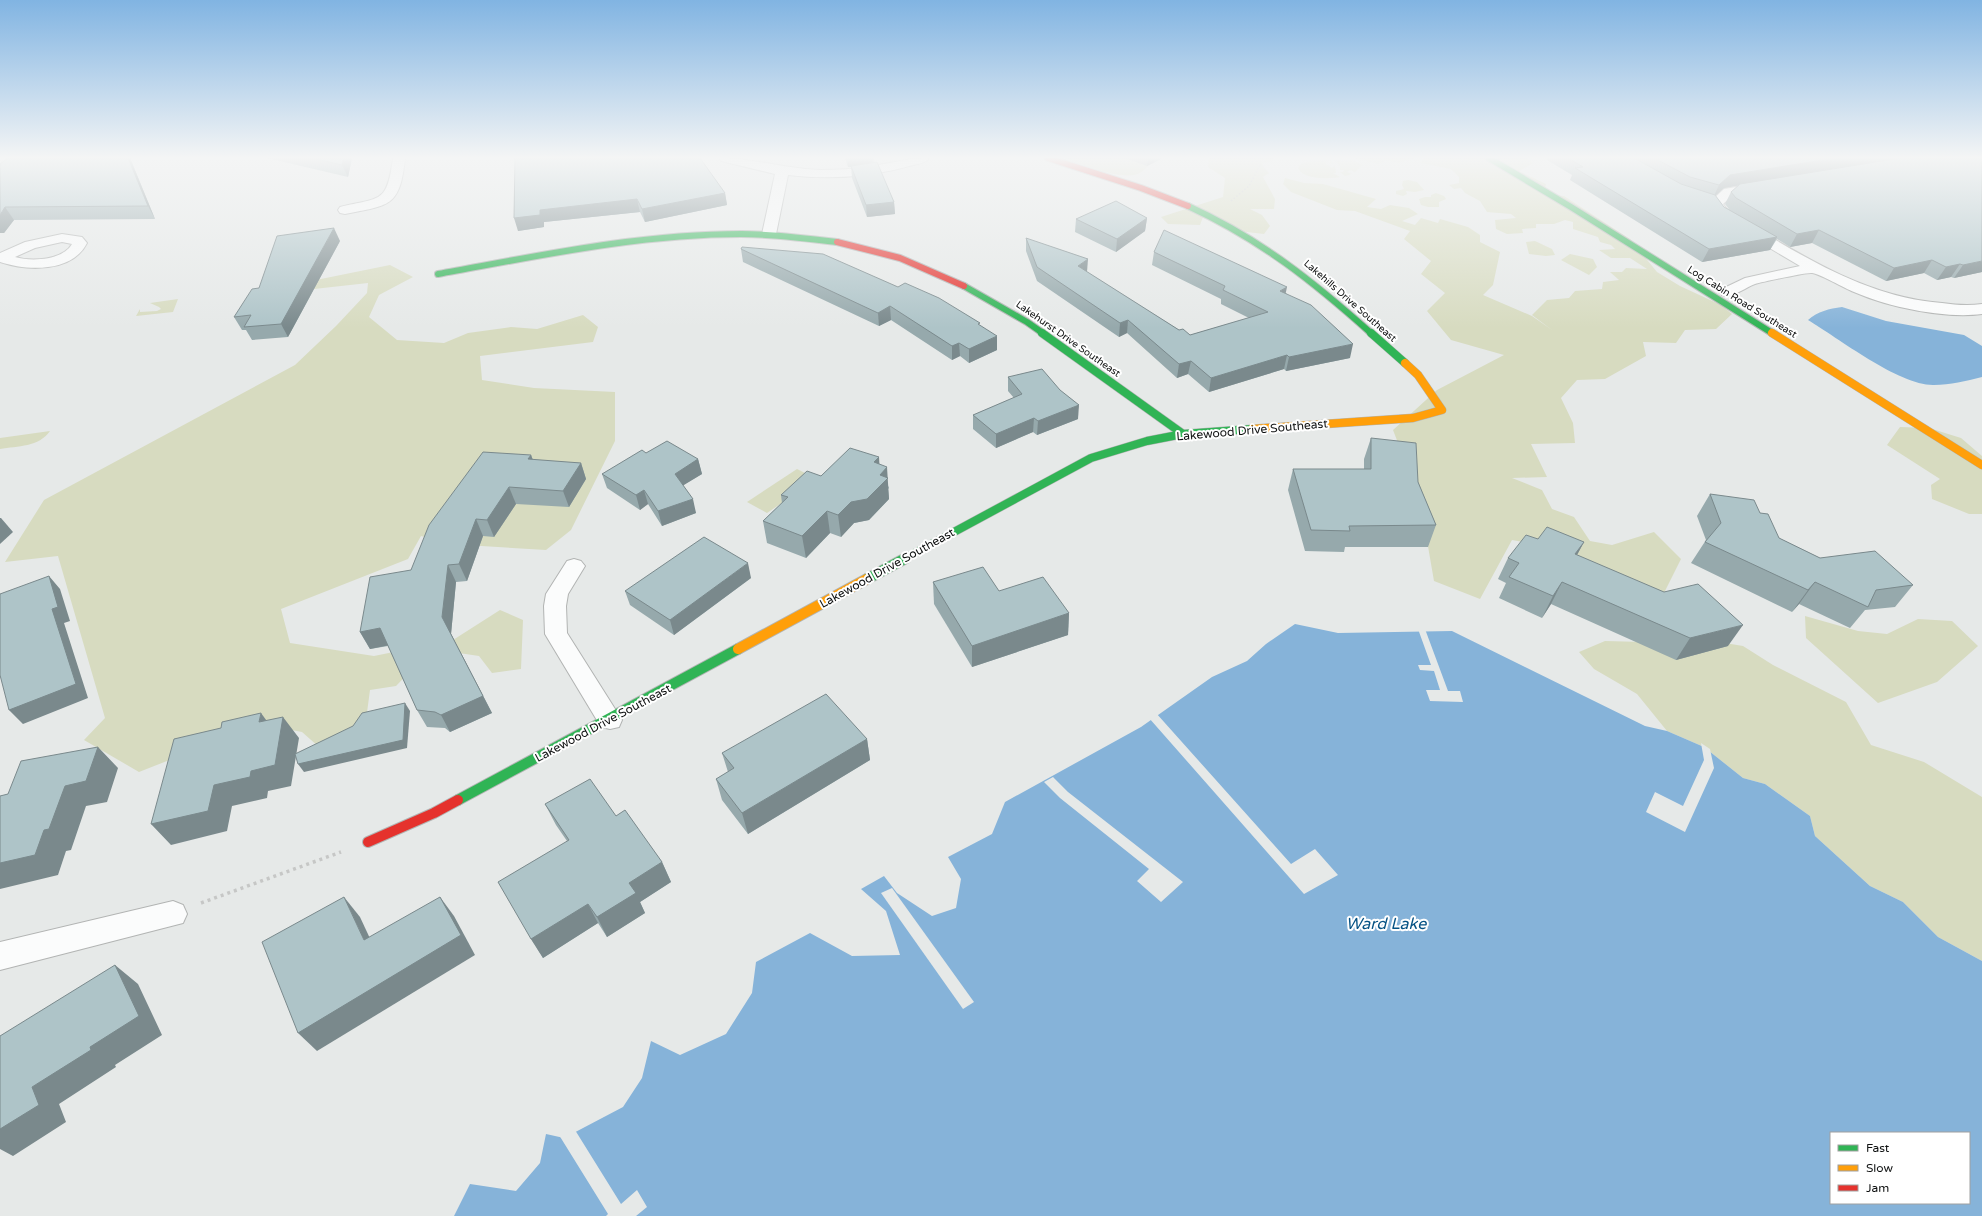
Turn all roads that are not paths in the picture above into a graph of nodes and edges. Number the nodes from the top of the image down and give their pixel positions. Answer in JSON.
{"nodes":[{"id":1,"x":773,"y":215,"type":"edge"},
{"id":2,"x":1205,"y":215,"type":"edge"},
{"id":3,"x":1583,"y":215,"type":"edge"},
{"id":4,"x":1723,"y":215,"type":"edge"},
{"id":5,"x":769,"y":234,"type":"junction"},
{"id":6,"x":1813,"y":268,"type":"junction"},
{"id":7,"x":438,"y":274,"type":"dead end"},
{"id":8,"x":1727,"y":292,"type":"dead end"},
{"id":9,"x":1982,"y":308,"type":"edge"},
{"id":10,"x":1442,"y":410,"type":"joint"},
{"id":11,"x":1184,"y":434,"type":"junction"},
{"id":12,"x":1982,"y":465,"type":"edge"},
{"id":13,"x":574,"y":566,"type":"dead end"},
{"id":14,"x":610,"y":720,"type":"junction"},
{"id":15,"x":368,"y":842,"type":"road end"},
{"id":16,"x":173,"y":914,"type":"road end"},
{"id":17,"x":0,"y":956,"type":"edge"}],
"edges":[{"from":1,"to":5,"type":"street"},
{"from":2,"to":10,"type":"street","name":"Lakehills Drive Southeast"},
{"from":3,"to":12,"type":"street","name":"Log Cabin Road Southeast"},
{"from":4,"to":6,"type":"street"},
{"from":5,"to":7,"type":"street","name":"Lakehurst Drive Southeast"},
{"from":5,"to":11,"type":"street","name":"Lakehurst Drive Southeast"},
{"from":6,"to":8,"type":"street"},
{"from":6,"to":9,"type":"street"},
{"from":10,"to":11,"type":"street","name":"Lakewood Drive Southeast"},
{"from":11,"to":14,"type":"street","name":"Lakewood Drive Southeast"},
{"from":13,"to":14,"type":"street"},
{"from":14,"to":15,"type":"street","name":"Lakewood Drive Southeast"},
{"from":16,"to":17,"type":"street"}]}
